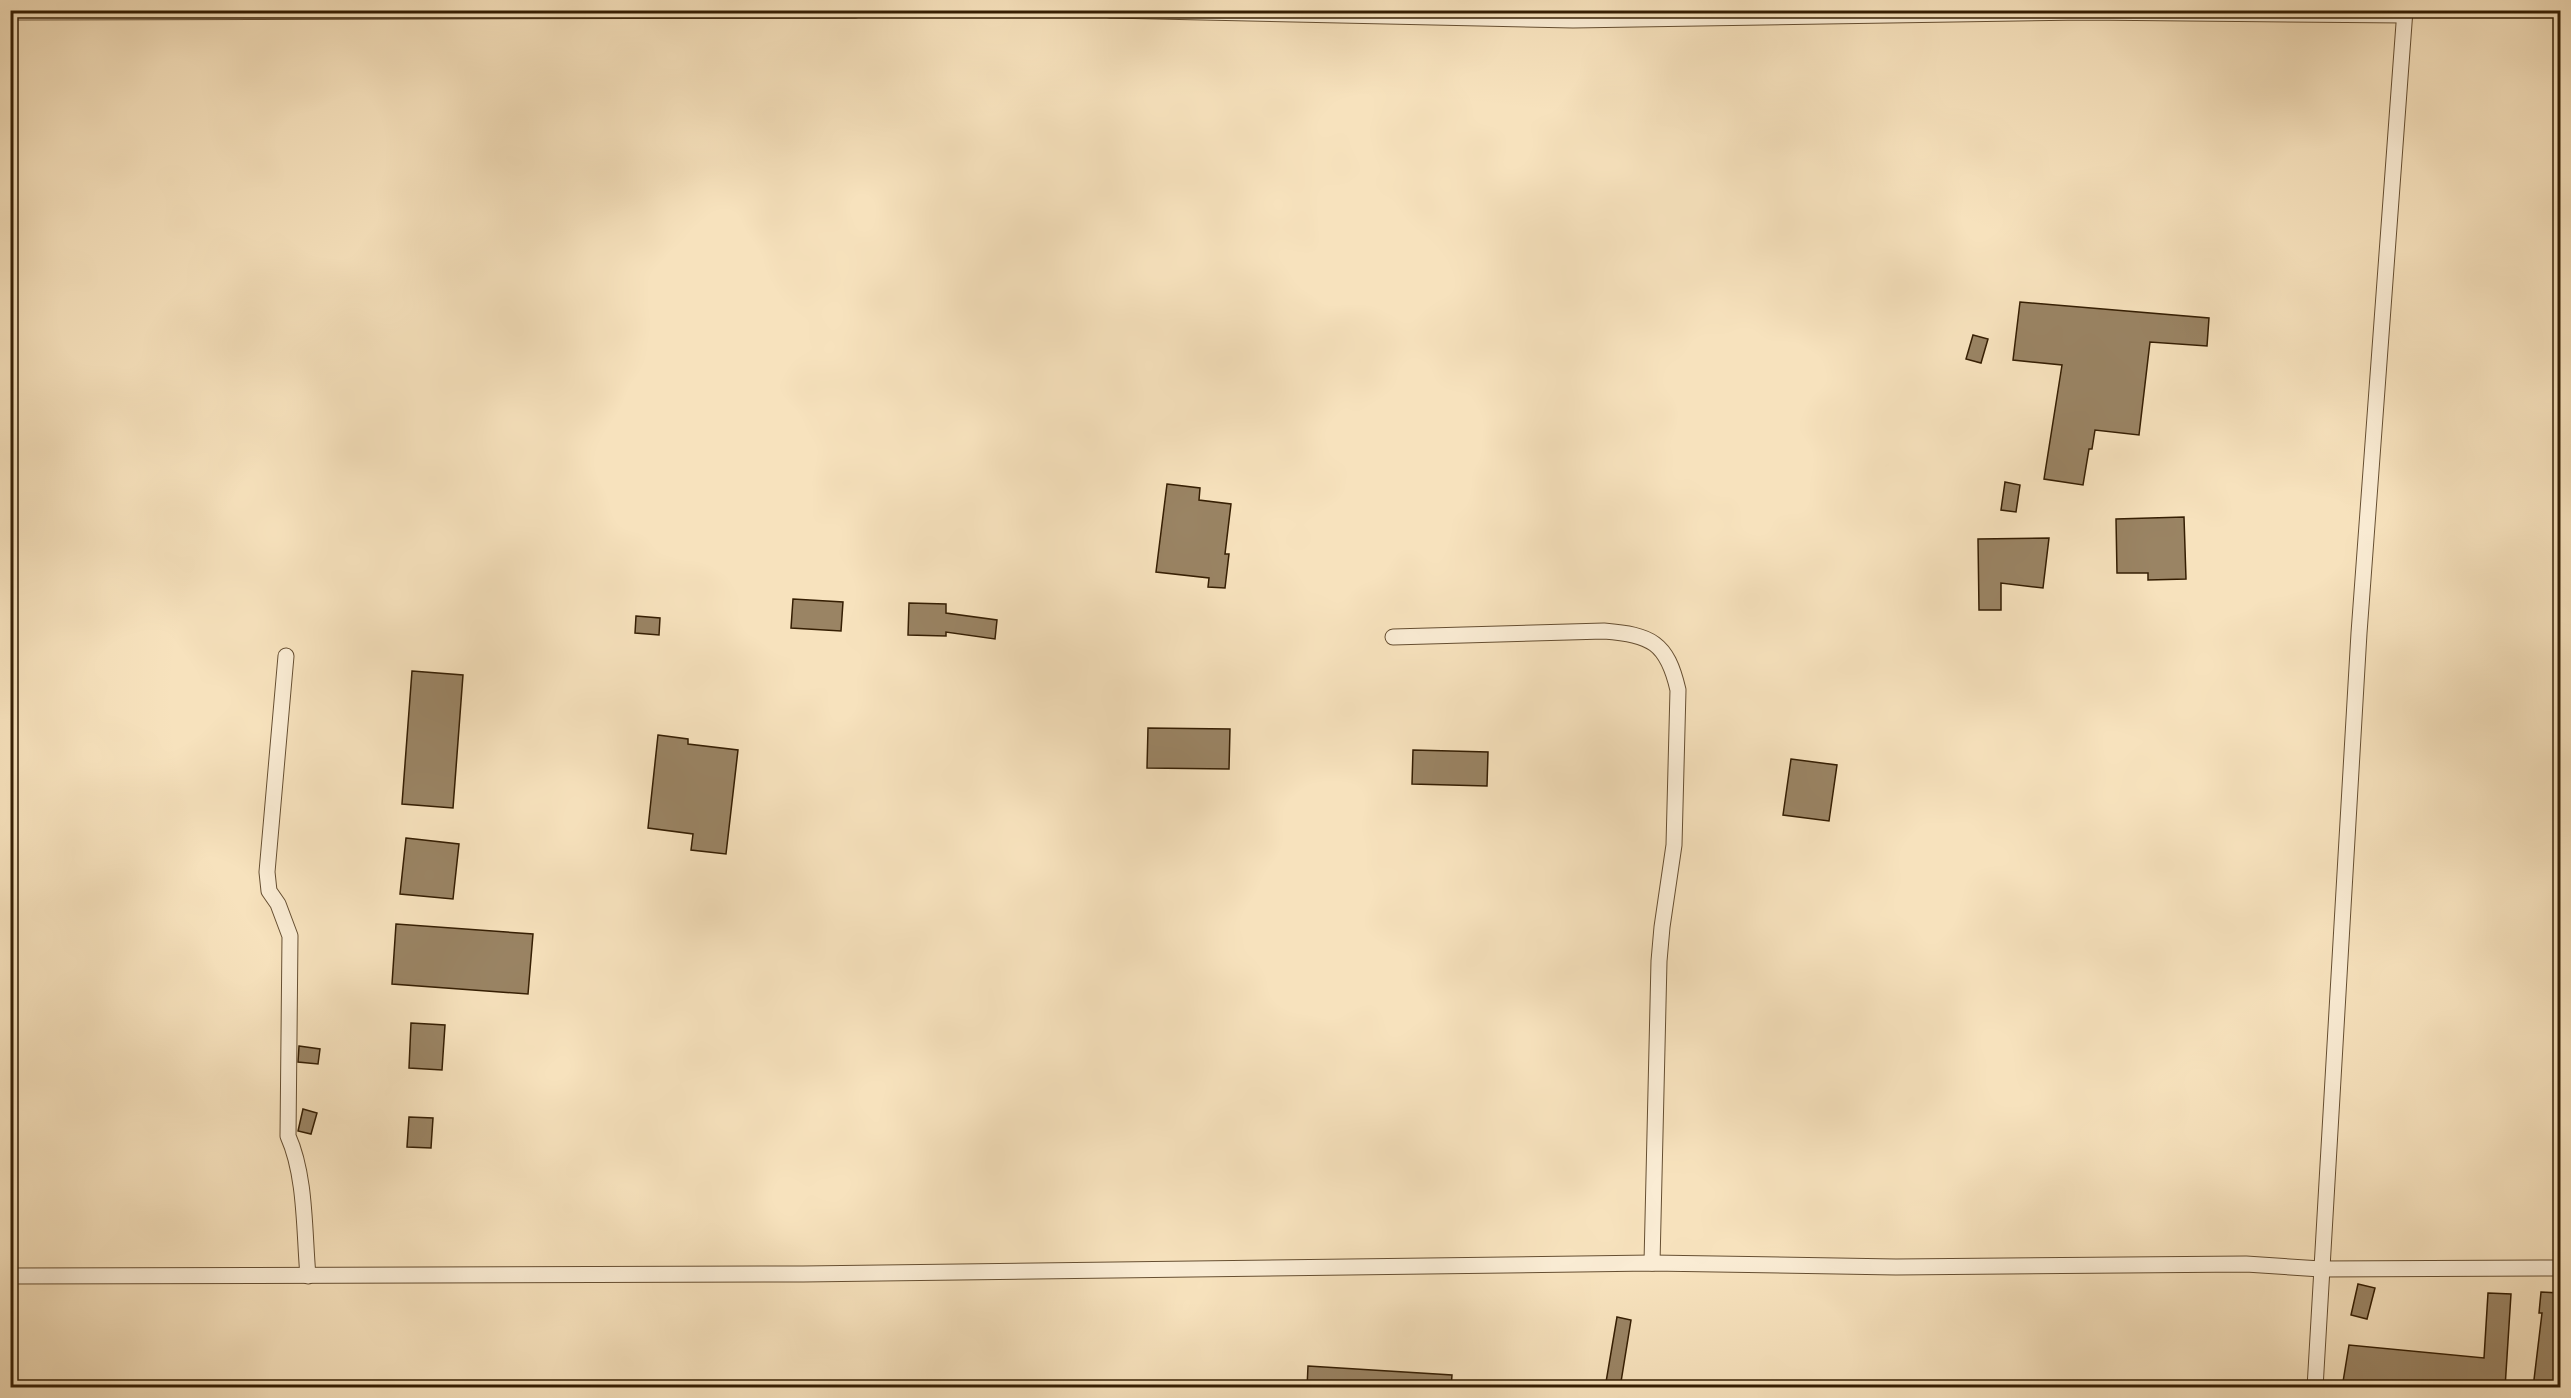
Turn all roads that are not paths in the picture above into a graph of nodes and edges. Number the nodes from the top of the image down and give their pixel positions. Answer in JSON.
{"nodes":[{"id":1,"x":856,"y":10,"type":"edge"},
{"id":2,"x":1110,"y":10,"type":"edge"},
{"id":3,"x":388,"y":11,"type":"edge"},
{"id":4,"x":10,"y":12,"type":"edge"},
{"id":5,"x":2405,"y":13,"type":"edge"},
{"id":6,"x":1393,"y":637,"type":"dead end"},
{"id":7,"x":286,"y":656,"type":"dead end"},
{"id":8,"x":1652,"y":1263,"type":"junction"},
{"id":9,"x":2560,"y":1268,"type":"edge"},
{"id":10,"x":2321,"y":1269,"type":"junction"},
{"id":11,"x":10,"y":1276,"type":"edge"},
{"id":12,"x":308,"y":1276,"type":"junction"},
{"id":13,"x":2315,"y":1388,"type":"edge"}],
"edges":[{"from":1,"to":3,"type":"street"},
{"from":2,"to":5,"type":"street"},
{"from":3,"to":4,"type":"street"},
{"from":5,"to":10,"type":"street"},
{"from":6,"to":8,"type":"street"},
{"from":7,"to":12,"type":"street"},
{"from":8,"to":10,"type":"street"},
{"from":8,"to":12,"type":"street"},
{"from":9,"to":10,"type":"street"},
{"from":10,"to":13,"type":"street"},
{"from":11,"to":12,"type":"street"}]}
